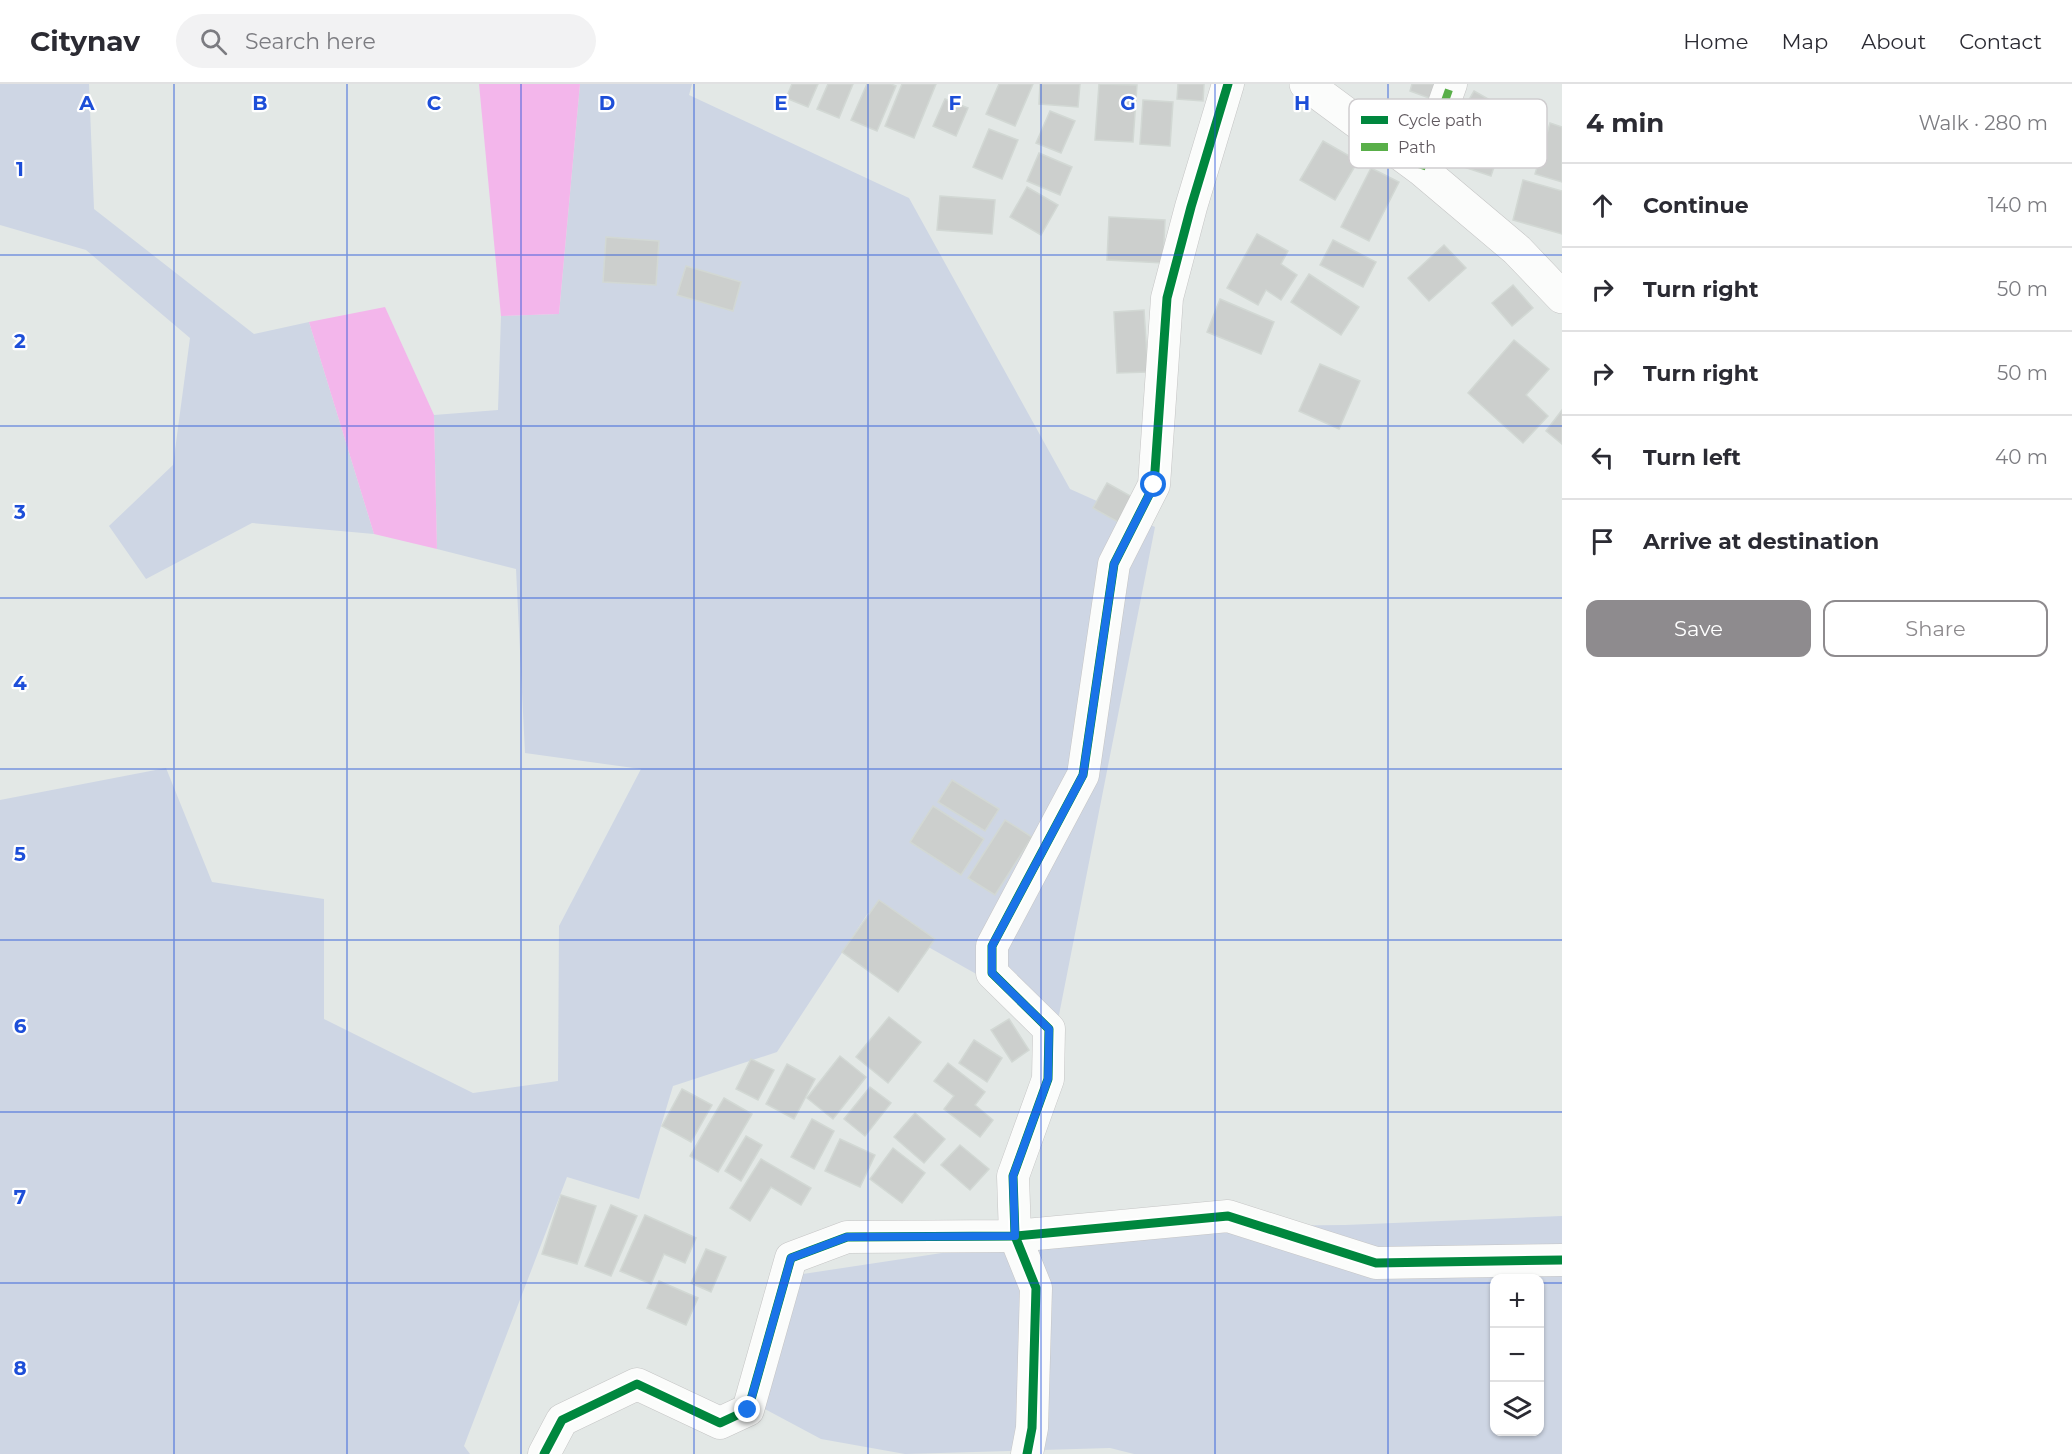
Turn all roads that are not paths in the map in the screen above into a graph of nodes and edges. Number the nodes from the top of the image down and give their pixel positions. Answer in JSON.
{"nodes":[{"id":1,"x":1228,"y":84,"type":"edge"},
{"id":2,"x":1305,"y":84,"type":"edge"},
{"id":3,"x":1451,"y":84,"type":"edge"},
{"id":4,"x":1446,"y":99,"type":"edge"},
{"id":5,"x":1349,"y":116,"type":"edge"},
{"id":6,"x":1421,"y":169,"type":"edge"},
{"id":7,"x":1562,"y":297,"type":"edge"},
{"id":8,"x":1015,"y":1236,"type":"junction"},
{"id":9,"x":1562,"y":1260,"type":"edge"},
{"id":10,"x":544,"y":1454,"type":"edge"},
{"id":11,"x":1028,"y":1454,"type":"edge"}],
"edges":[{"from":1,"to":8,"type":"street"},
{"from":2,"to":5,"type":"street"},
{"from":3,"to":4,"type":"street"},
{"from":6,"to":7,"type":"street"},
{"from":8,"to":9,"type":"street"},
{"from":8,"to":10,"type":"street"},
{"from":8,"to":11,"type":"street"}]}
